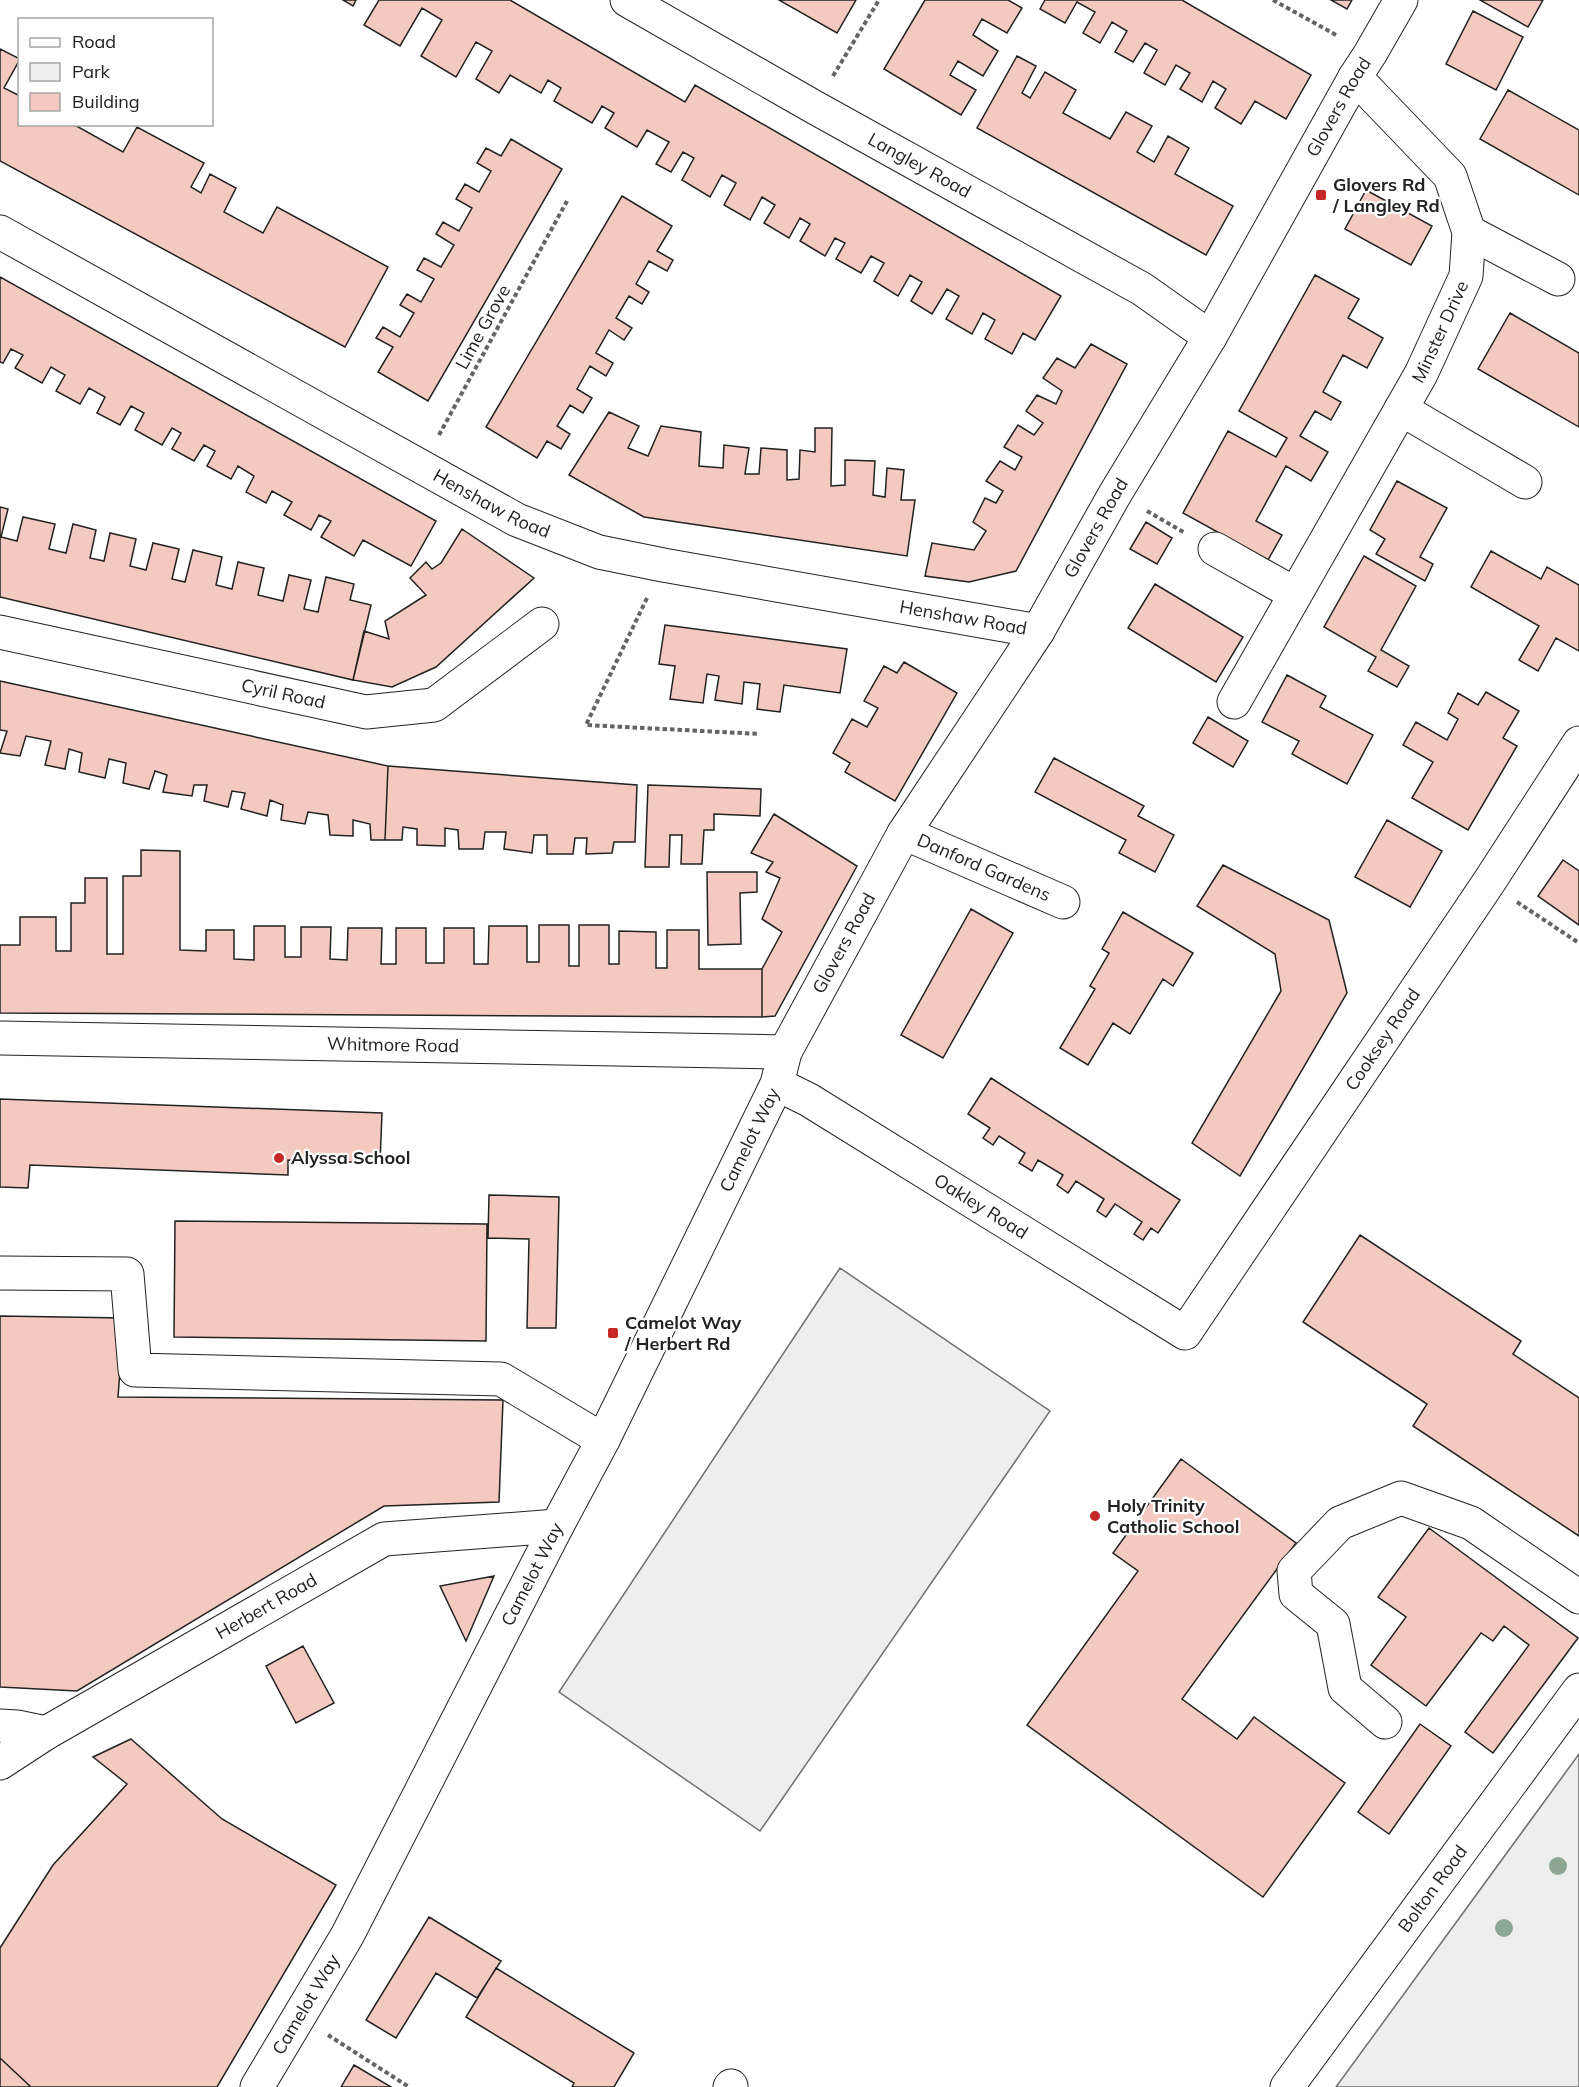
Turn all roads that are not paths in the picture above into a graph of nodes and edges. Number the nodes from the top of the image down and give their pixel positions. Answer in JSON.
{"nodes":[{"id":1,"x":627,"y":0,"type":"edge"},
{"id":2,"x":1401,"y":0,"type":"edge"},
{"id":3,"x":1362,"y":65,"type":"junction"},
{"id":4,"x":0,"y":232,"type":"edge"},
{"id":5,"x":1470,"y":232,"type":"junction"},
{"id":6,"x":1558,"y":279,"type":"dead end"},
{"id":7,"x":1210,"y":337,"type":"junction"},
{"id":8,"x":1401,"y":409,"type":"junction"},
{"id":9,"x":1525,"y":482,"type":"dead end"},
{"id":10,"x":1215,"y":549,"type":"road end"},
{"id":11,"x":1295,"y":594,"type":"junction"},
{"id":12,"x":542,"y":624,"type":"dead end"},
{"id":13,"x":1038,"y":630,"type":"junction"},
{"id":14,"x":0,"y":632,"type":"edge"},
{"id":15,"x":1234,"y":702,"type":"dead end"},
{"id":16,"x":1579,"y":743,"type":"edge"},
{"id":17,"x":903,"y":833,"type":"junction"},
{"id":18,"x":1063,"y":902,"type":"dead end"},
{"id":19,"x":0,"y":1038,"type":"edge"},
{"id":20,"x":785,"y":1052,"type":"junction"},
{"id":21,"x":777,"y":1084,"type":"junction"},
{"id":22,"x":0,"y":1273,"type":"edge"},
{"id":23,"x":1185,"y":1332,"type":"joint"},
{"id":24,"x":603,"y":1440,"type":"junction"},
{"id":25,"x":557,"y":1526,"type":"junction"},
{"id":26,"x":1579,"y":1597,"type":"edge"},
{"id":27,"x":1579,"y":1690,"type":"edge"},
{"id":28,"x":1384,"y":1722,"type":"dead end"},
{"id":29,"x":0,"y":1726,"type":"edge"},
{"id":30,"x":46,"y":1733,"type":"junction"},
{"id":31,"x":0,"y":1763,"type":"edge"},
{"id":32,"x":256,"y":2087,"type":"edge"},
{"id":33,"x":1287,"y":2087,"type":"edge"}],
"edges":[{"from":1,"to":7,"type":"street","name":"Langley Road"},
{"from":2,"to":3,"type":"street","name":"Glovers Road"},
{"from":3,"to":5,"type":"street","name":"Minster Drive"},
{"from":3,"to":7,"type":"street","name":"Glovers Road"},
{"from":4,"to":13,"type":"street","name":"Henshaw Road"},
{"from":5,"to":6,"type":"street"},
{"from":5,"to":8,"type":"street","name":"Minster Drive"},
{"from":7,"to":13,"type":"street","name":"Glovers Road"},
{"from":8,"to":9,"type":"street"},
{"from":8,"to":11,"type":"street","name":"Minster Drive"},
{"from":10,"to":11,"type":"street"},
{"from":11,"to":15,"type":"street","name":"Minster Drive"},
{"from":12,"to":14,"type":"street","name":"Cyril Road"},
{"from":13,"to":17,"type":"street","name":"Glovers Road"},
{"from":16,"to":23,"type":"street","name":"Cooksey Road"},
{"from":17,"to":18,"type":"street","name":"Danford Gardens"},
{"from":17,"to":20,"type":"street","name":"Glovers Road"},
{"from":19,"to":20,"type":"street","name":"Whitmore Road"},
{"from":20,"to":21,"type":"street","name":"Camelot Way"},
{"from":21,"to":23,"type":"street","name":"Oakley Road"},
{"from":21,"to":24,"type":"street","name":"Camelot Way"},
{"from":22,"to":24,"type":"street"},
{"from":24,"to":25,"type":"street","name":"Camelot Way"},
{"from":25,"to":30,"type":"street","name":"Herbert Road"},
{"from":25,"to":32,"type":"street","name":"Camelot Way"},
{"from":26,"to":28,"type":"street"},
{"from":27,"to":33,"type":"street","name":"Bolton Road"},
{"from":29,"to":30,"type":"street"},
{"from":30,"to":31,"type":"street","name":"Herbert Road"}]}
